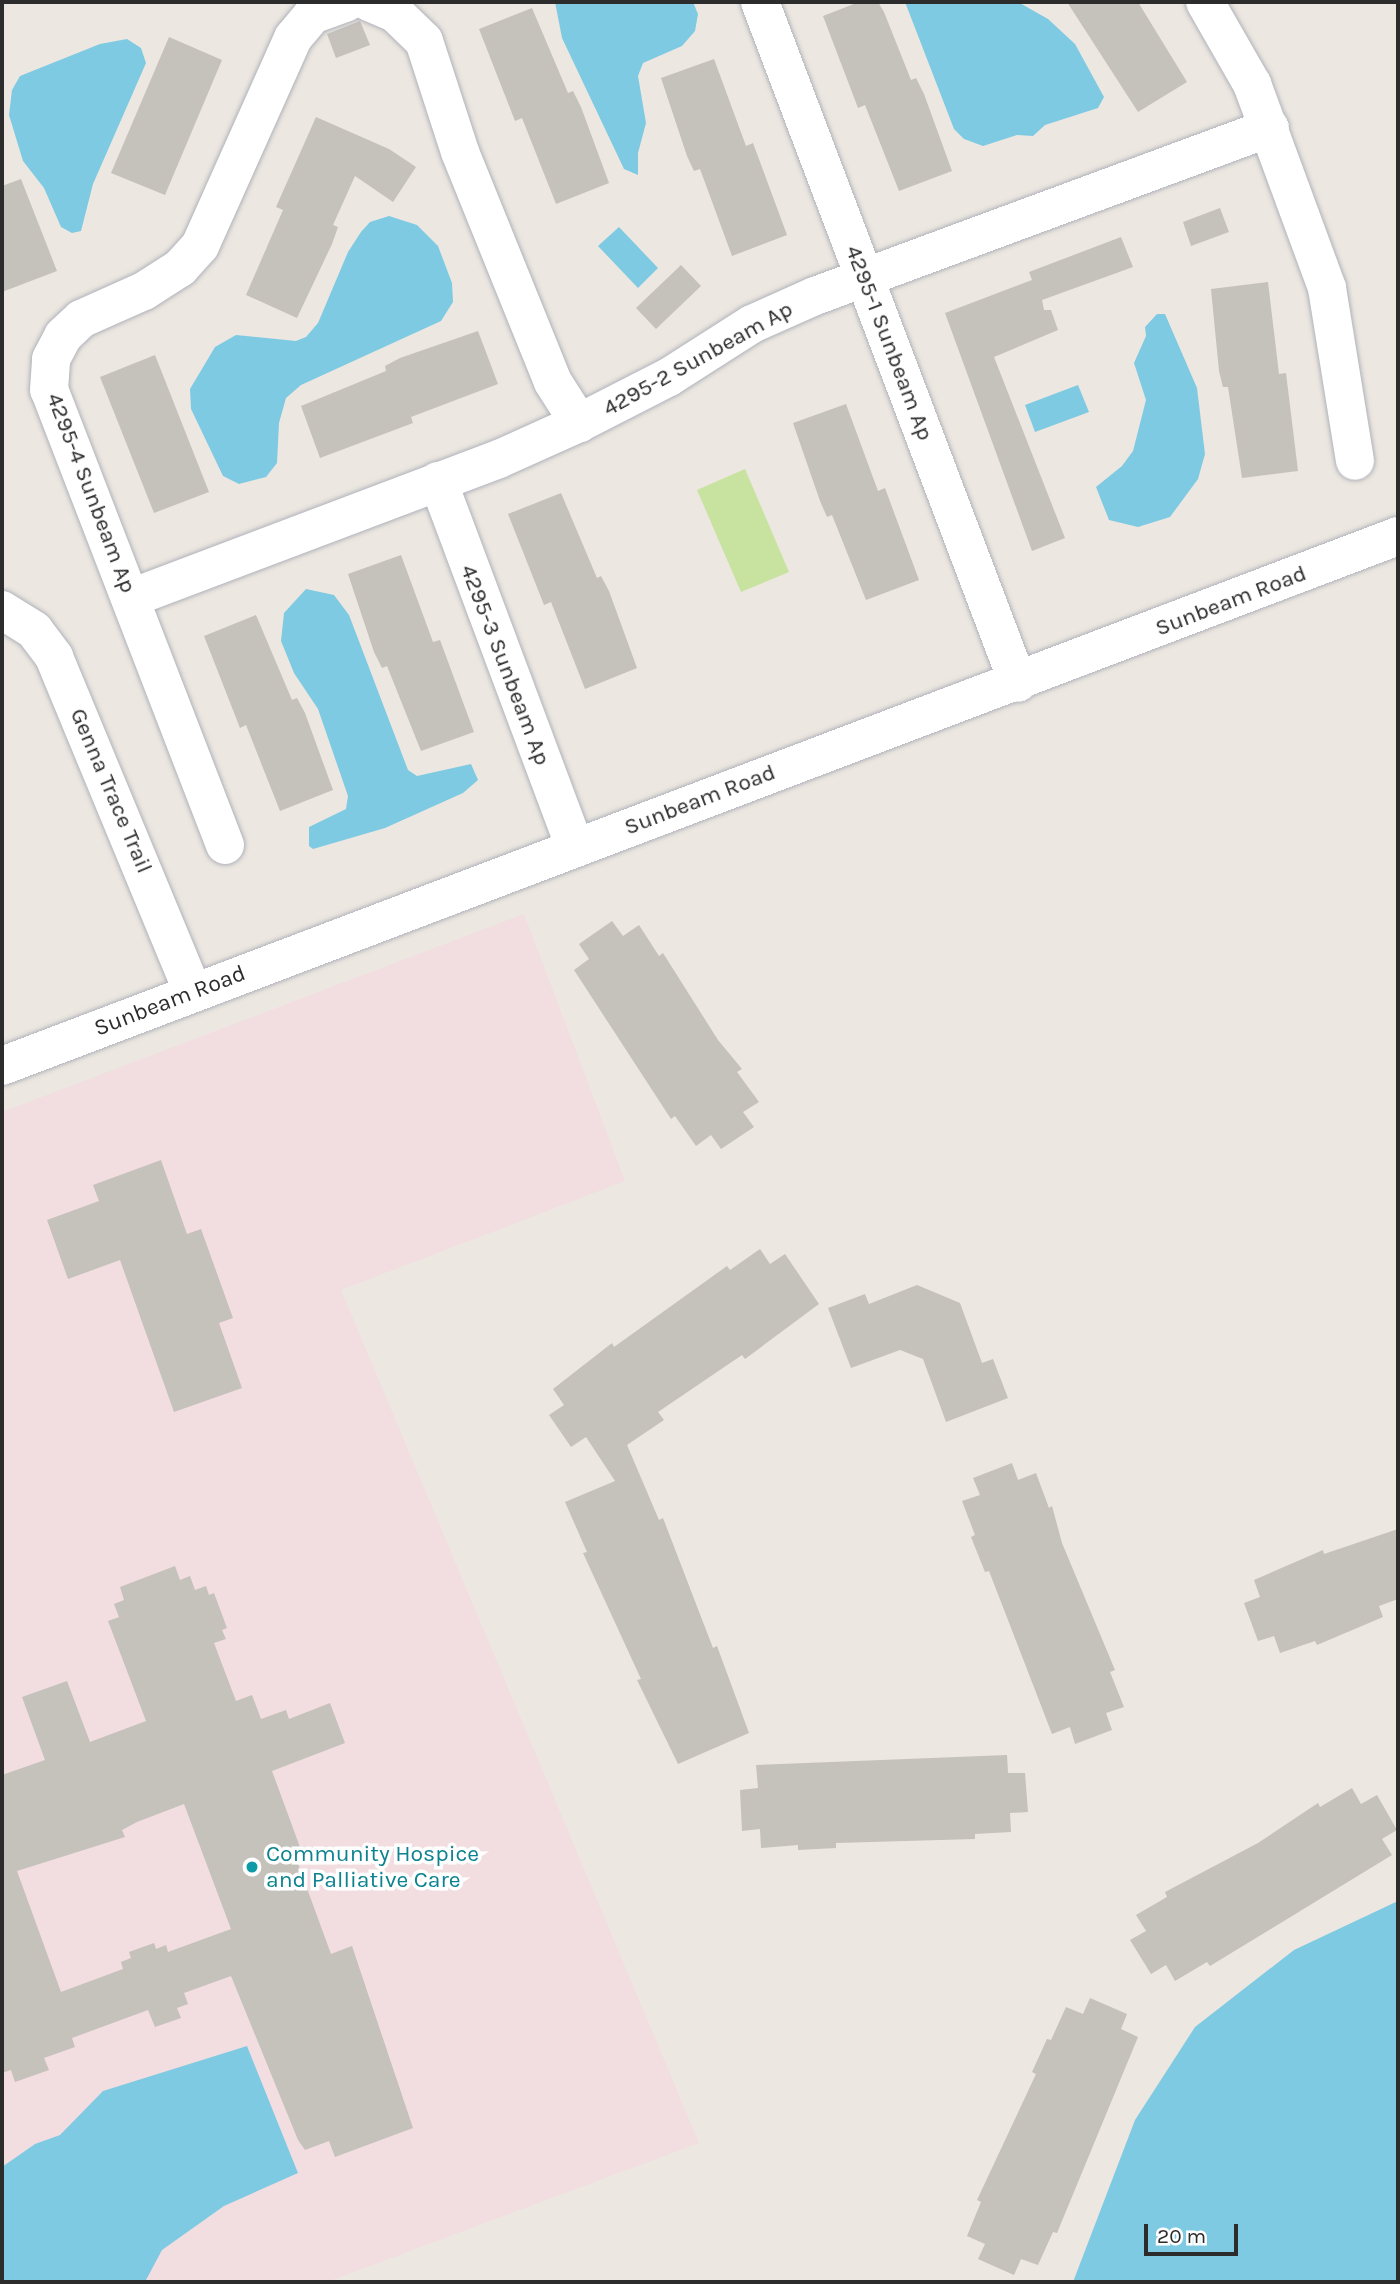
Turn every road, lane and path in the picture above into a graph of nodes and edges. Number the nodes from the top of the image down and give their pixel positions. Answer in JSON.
{"nodes":[{"id":1,"x":347,"y":2,"type":"edge"},
{"id":2,"x":369,"y":2,"type":"edge"},
{"id":3,"x":760,"y":2,"type":"edge"},
{"id":4,"x":1205,"y":2,"type":"edge"},
{"id":5,"x":1270,"y":128,"type":"junction"},
{"id":6,"x":864,"y":278,"type":"junction"},
{"id":7,"x":579,"y":423,"type":"junction"},
{"id":8,"x":1355,"y":460,"type":"dead end"},
{"id":9,"x":438,"y":481,"type":"junction"},
{"id":10,"x":1398,"y":536,"type":"edge"},
{"id":11,"x":131,"y":598,"type":"junction"},
{"id":12,"x":2,"y":610,"type":"edge"},
{"id":13,"x":1018,"y":683,"type":"junction"},
{"id":14,"x":225,"y":845,"type":"dead end"},
{"id":15,"x":575,"y":847,"type":"junction"},
{"id":16,"x":193,"y":992,"type":"junction"},
{"id":17,"x":2,"y":1066,"type":"edge"}],
"edges":[{"from":1,"to":11,"type":"street","name":"4295-4 Sunbeam Ap"},
{"from":2,"to":7,"type":"street"},
{"from":3,"to":6,"type":"street","name":"4295-1 Sunbeam Ap"},
{"from":4,"to":5,"type":"street"},
{"from":5,"to":6,"type":"street","name":"4295-2 Sunbeam Ap"},
{"from":5,"to":8,"type":"street"},
{"from":6,"to":7,"type":"street","name":"4295-2 Sunbeam Ap"},
{"from":6,"to":13,"type":"street","name":"4295-1 Sunbeam Ap"},
{"from":7,"to":9,"type":"street","name":"4295-2 Sunbeam Ap"},
{"from":9,"to":11,"type":"street","name":"4295-2 Sunbeam Ap"},
{"from":9,"to":15,"type":"street","name":"4295-3 Sunbeam Ap"},
{"from":10,"to":13,"type":"street","name":"Sunbeam Road"},
{"from":11,"to":14,"type":"street","name":"4295-4 Sunbeam Ap"},
{"from":12,"to":16,"type":"street","name":"Genna Trace Trail"},
{"from":13,"to":15,"type":"street","name":"Sunbeam Road"},
{"from":15,"to":16,"type":"street","name":"Sunbeam Road"},
{"from":16,"to":17,"type":"street","name":"Sunbeam Road"}]}
